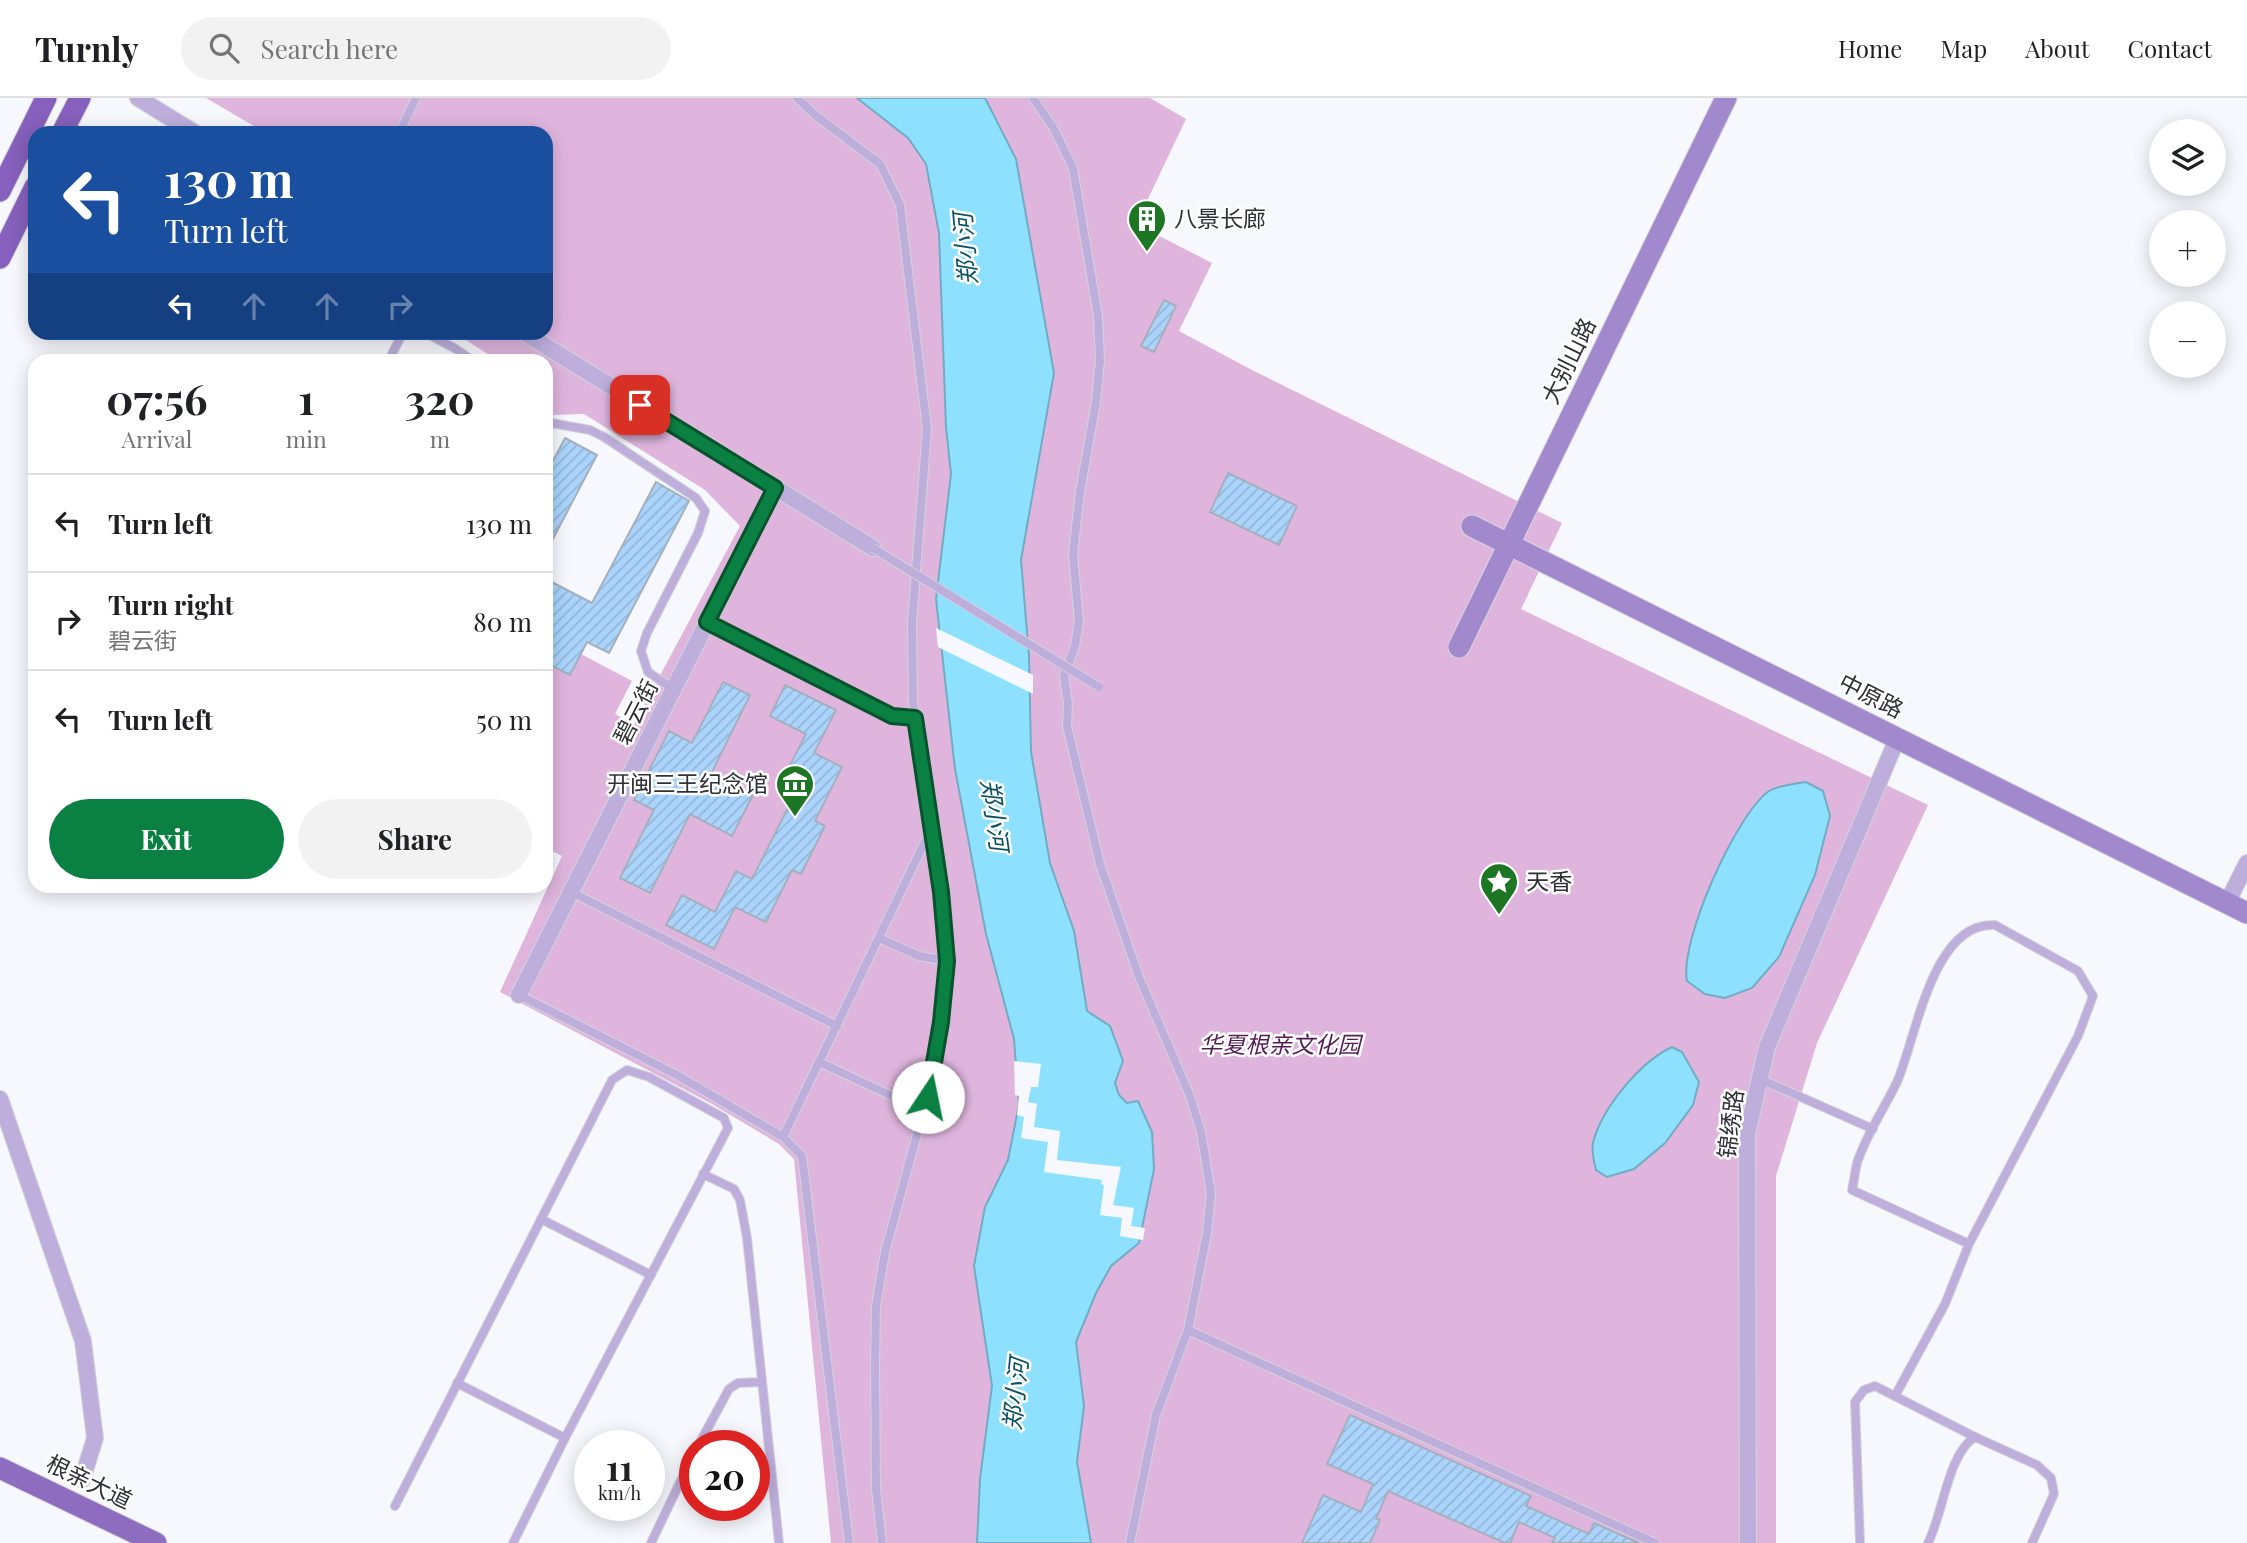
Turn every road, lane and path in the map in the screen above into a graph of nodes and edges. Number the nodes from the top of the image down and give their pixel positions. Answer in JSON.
{"nodes":[{"id":1,"x":46,"y":98,"type":"edge"},
{"id":2,"x":80,"y":98,"type":"edge"},
{"id":3,"x":138,"y":98,"type":"edge"},
{"id":4,"x":416,"y":98,"type":"edge"},
{"id":5,"x":797,"y":98,"type":"edge"},
{"id":6,"x":1033,"y":98,"type":"edge"},
{"id":7,"x":1726,"y":98,"type":"edge"},
{"id":8,"x":32,"y":126,"type":"edge"},
{"id":9,"x":66,"y":126,"type":"edge"},
{"id":10,"x":184,"y":126,"type":"edge"},
{"id":11,"x":402,"y":126,"type":"edge"},
{"id":12,"x":28,"y":134,"type":"edge"},
{"id":13,"x":0,"y":191,"type":"edge"},
{"id":14,"x":28,"y":201,"type":"edge"},
{"id":15,"x":0,"y":258,"type":"edge"},
{"id":16,"x":439,"y":340,"type":"edge"},
{"id":17,"x":536,"y":340,"type":"edge"},
{"id":18,"x":463,"y":354,"type":"edge"},
{"id":19,"x":553,"y":423,"type":"edge"},
{"id":20,"x":775,"y":488,"type":"junction"},
{"id":21,"x":1472,"y":526,"type":"dead end"},
{"id":22,"x":1508,"y":545,"type":"junction"},
{"id":23,"x":873,"y":548,"type":"joint"},
{"id":24,"x":707,"y":622,"type":"junction"},
{"id":25,"x":1459,"y":647,"type":"dead end"},
{"id":26,"x":1099,"y":687,"type":"dead end"},
{"id":27,"x":673,"y":689,"type":"junction"},
{"id":28,"x":915,"y":718,"type":"junction"},
{"id":29,"x":1897,"y":739,"type":"junction"},
{"id":30,"x":931,"y":829,"type":"junction"},
{"id":31,"x":2247,"y":863,"type":"edge"},
{"id":32,"x":571,"y":892,"type":"junction"},
{"id":33,"x":2227,"y":903,"type":"junction"},
{"id":34,"x":2247,"y":913,"type":"edge"},
{"id":35,"x":879,"y":937,"type":"junction"},
{"id":36,"x":947,"y":961,"type":"junction"},
{"id":37,"x":519,"y":995,"type":"joint"},
{"id":38,"x":836,"y":1026,"type":"junction"},
{"id":39,"x":820,"y":1062,"type":"junction"},
{"id":40,"x":1760,"y":1079,"type":"junction"},
{"id":41,"x":0,"y":1099,"type":"edge"},
{"id":42,"x":924,"y":1111,"type":"junction"},
{"id":43,"x":1872,"y":1129,"type":"junction"},
{"id":44,"x":783,"y":1137,"type":"junction"},
{"id":45,"x":703,"y":1174,"type":"junction"},
{"id":46,"x":541,"y":1219,"type":"junction"},
{"id":47,"x":1969,"y":1244,"type":"junction"},
{"id":48,"x":651,"y":1275,"type":"junction"},
{"id":49,"x":1188,"y":1330,"type":"junction"},
{"id":50,"x":762,"y":1382,"type":"junction"},
{"id":51,"x":457,"y":1383,"type":"junction"},
{"id":52,"x":1895,"y":1396,"type":"junction"},
{"id":53,"x":707,"y":1430,"type":"edge"},
{"id":54,"x":1975,"y":1437,"type":"junction"},
{"id":55,"x":565,"y":1438,"type":"junction"},
{"id":56,"x":0,"y":1468,"type":"edge"},
{"id":57,"x":82,"y":1480,"type":"dead end"},
{"id":58,"x":679,"y":1484,"type":"edge"},
{"id":59,"x":395,"y":1506,"type":"dead end"},
{"id":60,"x":156,"y":1543,"type":"edge"},
{"id":61,"x":513,"y":1543,"type":"edge"},
{"id":62,"x":651,"y":1543,"type":"edge"},
{"id":63,"x":779,"y":1543,"type":"edge"},
{"id":64,"x":849,"y":1543,"type":"edge"},
{"id":65,"x":882,"y":1543,"type":"edge"},
{"id":66,"x":1130,"y":1543,"type":"edge"},
{"id":67,"x":1655,"y":1543,"type":"edge"},
{"id":68,"x":1748,"y":1543,"type":"edge"},
{"id":69,"x":1860,"y":1543,"type":"edge"},
{"id":70,"x":1928,"y":1543,"type":"edge"},
{"id":71,"x":2032,"y":1543,"type":"edge"}],
"edges":[{"from":1,"to":8,"type":"highway"},
{"from":2,"to":9,"type":"highway"},
{"from":3,"to":10,"type":"street"},
{"from":4,"to":11,"type":"lane"},
{"from":5,"to":28,"type":"lane"},
{"from":6,"to":49,"type":"lane"},
{"from":7,"to":22,"type":"main road","name":"大别山路"},
{"from":12,"to":13,"type":"highway"},
{"from":14,"to":15,"type":"highway"},
{"from":16,"to":18,"type":"lane"},
{"from":17,"to":20,"type":"street"},
{"from":19,"to":27,"type":"lane"},
{"from":20,"to":23,"type":"street"},
{"from":20,"to":24,"type":"street","name":"碧云街"},
{"from":21,"to":22,"type":"main road","name":"中原路"},
{"from":22,"to":25,"type":"main road","name":"大别山路"},
{"from":22,"to":29,"type":"main road","name":"中原路"},
{"from":23,"to":26,"type":"lane","bridge":true},
{"from":24,"to":27,"type":"street","name":"碧云街"},
{"from":24,"to":28,"type":"lane"},
{"from":27,"to":32,"type":"street","name":"碧云街"},
{"from":28,"to":30,"type":"lane"},
{"from":29,"to":33,"type":"main road","name":"中原路"},
{"from":29,"to":40,"type":"street","name":"锦绣路"},
{"from":30,"to":35,"type":"lane"},
{"from":30,"to":36,"type":"lane"},
{"from":31,"to":33,"type":"street"},
{"from":32,"to":37,"type":"street","name":"碧云街"},
{"from":32,"to":38,"type":"lane"},
{"from":33,"to":34,"type":"main road","name":"中原路"},
{"from":35,"to":36,"type":"lane"},
{"from":35,"to":38,"type":"lane"},
{"from":36,"to":42,"type":"lane"},
{"from":37,"to":44,"type":"lane"},
{"from":38,"to":39,"type":"lane"},
{"from":39,"to":42,"type":"lane"},
{"from":39,"to":44,"type":"lane"},
{"from":40,"to":43,"type":"lane"},
{"from":40,"to":68,"type":"street","name":"锦绣路"},
{"from":41,"to":57,"type":"street"},
{"from":42,"to":65,"type":"lane"},
{"from":43,"to":47,"type":"lane"},
{"from":43,"to":47,"type":"lane"},
{"from":44,"to":64,"type":"lane"},
{"from":45,"to":46,"type":"lane"},
{"from":45,"to":48,"type":"lane"},
{"from":45,"to":50,"type":"lane"},
{"from":46,"to":48,"type":"lane"},
{"from":46,"to":51,"type":"lane"},
{"from":47,"to":52,"type":"lane"},
{"from":48,"to":55,"type":"lane"},
{"from":49,"to":66,"type":"lane"},
{"from":49,"to":67,"type":"lane"},
{"from":50,"to":53,"type":"lane"},
{"from":50,"to":63,"type":"lane"},
{"from":51,"to":55,"type":"lane"},
{"from":51,"to":59,"type":"lane"},
{"from":52,"to":54,"type":"lane"},
{"from":52,"to":69,"type":"lane"},
{"from":54,"to":70,"type":"lane"},
{"from":54,"to":71,"type":"lane"},
{"from":55,"to":61,"type":"lane"},
{"from":56,"to":60,"type":"main road","name":"根亲大道"},
{"from":58,"to":62,"type":"lane"}]}
